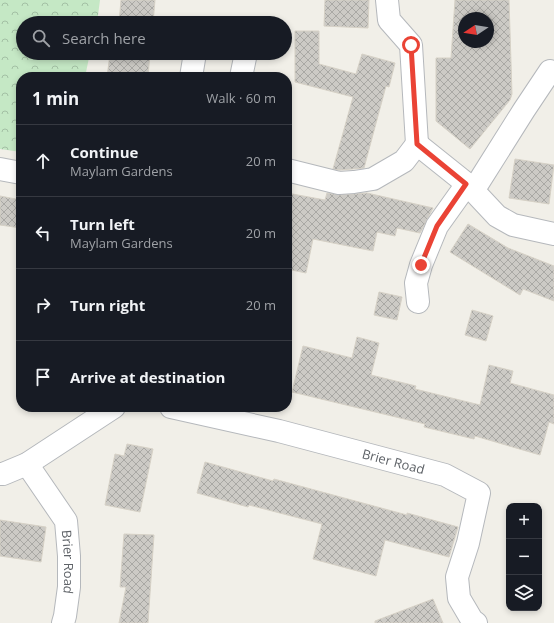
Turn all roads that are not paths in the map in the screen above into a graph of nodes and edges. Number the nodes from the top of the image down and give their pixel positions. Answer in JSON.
{"nodes":[{"id":1,"x":387,"y":0,"type":"edge"},
{"id":2,"x":194,"y":60,"type":"edge"},
{"id":3,"x":245,"y":60,"type":"edge"},
{"id":4,"x":550,"y":71,"type":"dead end"},
{"id":5,"x":192,"y":72,"type":"edge"},
{"id":6,"x":242,"y":72,"type":"edge"},
{"id":7,"x":417,"y":144,"type":"junction"},
{"id":8,"x":0,"y":169,"type":"edge"},
{"id":9,"x":292,"y":171,"type":"edge"},
{"id":10,"x":16,"y":172,"type":"edge"},
{"id":11,"x":470,"y":188,"type":"junction"},
{"id":12,"x":554,"y":234,"type":"edge"},
{"id":13,"x":418,"y":302,"type":"dead end"},
{"id":14,"x":106,"y":412,"type":"edge"},
{"id":15,"x":194,"y":412,"type":"edge"},
{"id":16,"x":27,"y":464,"type":"junction"},
{"id":17,"x":0,"y":474,"type":"edge"},
{"id":18,"x":63,"y":623,"type":"edge"},
{"id":19,"x":476,"y":623,"type":"edge"}],
"edges":[{"from":1,"to":7,"type":"street"},
{"from":2,"to":5,"type":"street"},
{"from":3,"to":6,"type":"street"},
{"from":4,"to":11,"type":"street"},
{"from":7,"to":9,"type":"street"},
{"from":7,"to":11,"type":"street"},
{"from":8,"to":10,"type":"street"},
{"from":11,"to":12,"type":"street"},
{"from":11,"to":13,"type":"street"},
{"from":14,"to":16,"type":"street"},
{"from":15,"to":19,"type":"street","name":"Brier Road"},
{"from":16,"to":17,"type":"street"},
{"from":16,"to":18,"type":"street","name":"Brier Road"}]}
